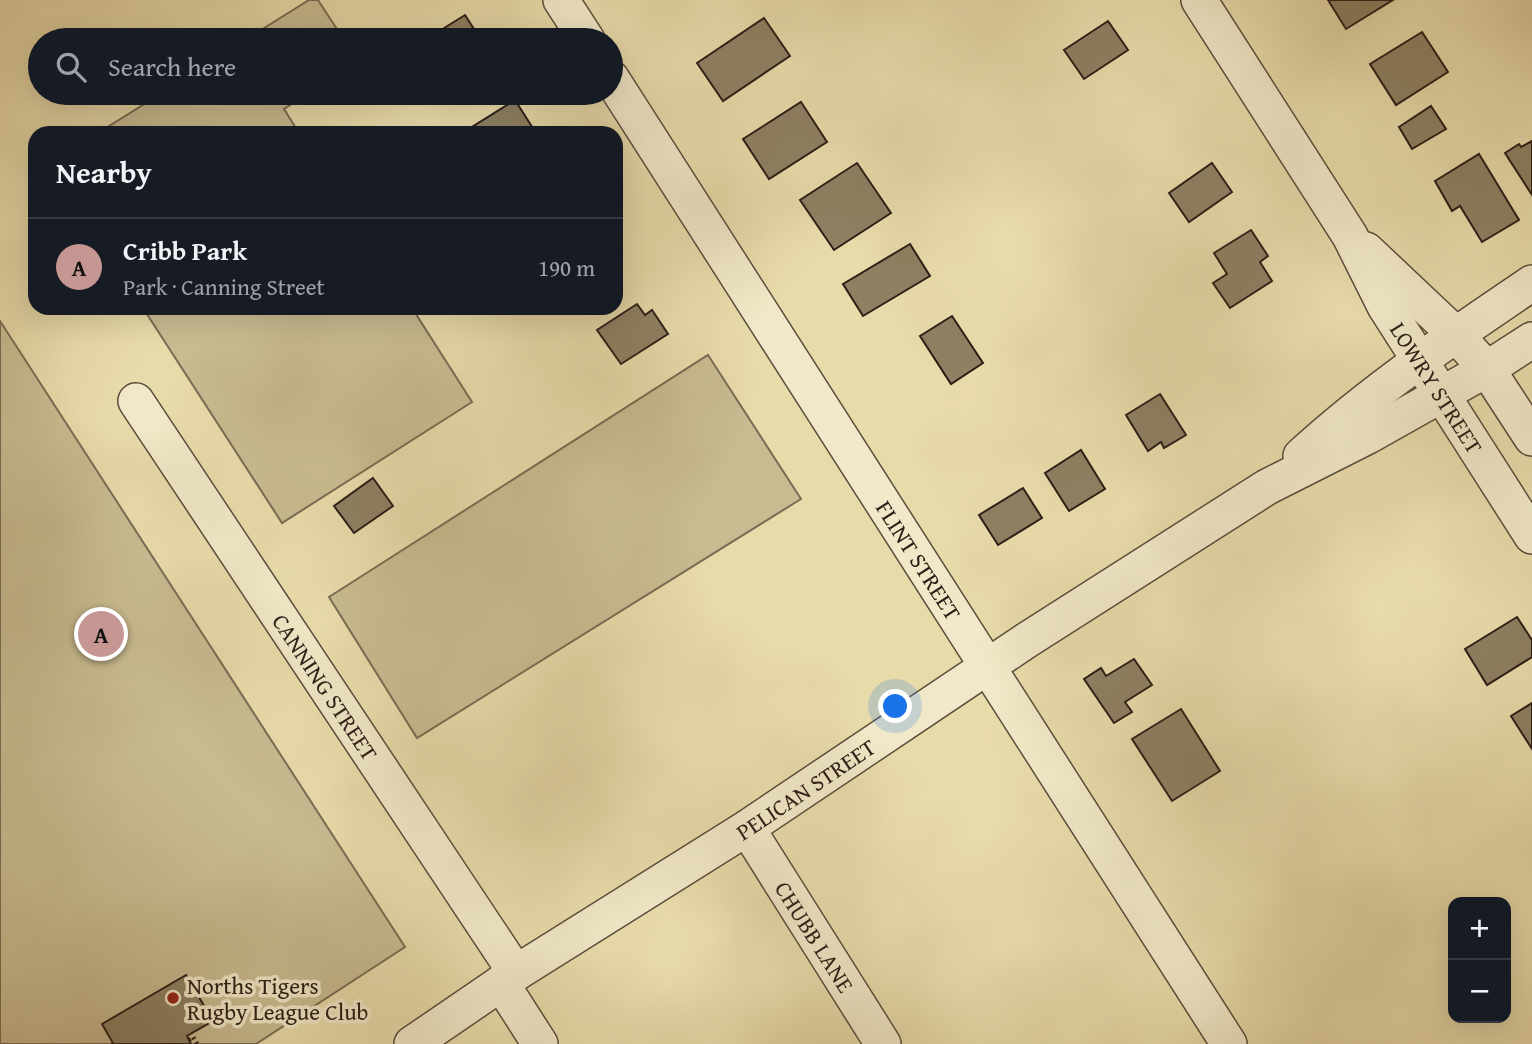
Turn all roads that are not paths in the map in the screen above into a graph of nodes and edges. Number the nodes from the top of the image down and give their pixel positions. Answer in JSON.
{"nodes":[{"id":1,"x":561,"y":0,"type":"edge"},
{"id":2,"x":1199,"y":0,"type":"edge"},
{"id":3,"x":579,"y":28,"type":"edge"},
{"id":4,"x":623,"y":97,"type":"edge"},
{"id":5,"x":1350,"y":236,"type":"junction"},
{"id":6,"x":1532,"y":283,"type":"edge"},
{"id":7,"x":1455,"y":334,"type":"junction"},
{"id":8,"x":1532,"y":340,"type":"edge"},
{"id":9,"x":1420,"y":360,"type":"junction"},
{"id":10,"x":1487,"y":369,"type":"junction"},
{"id":11,"x":1442,"y":395,"type":"junction"},
{"id":12,"x":136,"y":401,"type":"dead end"},
{"id":13,"x":1532,"y":438,"type":"edge"},
{"id":14,"x":1267,"y":487,"type":"junction"},
{"id":15,"x":1532,"y":536,"type":"edge"},
{"id":16,"x":989,"y":667,"type":"junction"},
{"id":17,"x":747,"y":828,"type":"junction"},
{"id":18,"x":509,"y":978,"type":"junction"},
{"id":19,"x":412,"y":1044,"type":"edge"},
{"id":20,"x":540,"y":1044,"type":"edge"},
{"id":21,"x":883,"y":1044,"type":"edge"},
{"id":22,"x":1229,"y":1044,"type":"edge"}],
"edges":[{"from":1,"to":3,"type":"street"},
{"from":2,"to":5,"type":"street","name":"LOWRY STREET"},
{"from":4,"to":16,"type":"street","name":"FLINT STREET"},
{"from":5,"to":7,"type":"street","name":"LOWRY STREET"},
{"from":5,"to":9,"type":"street","name":"LOWRY STREET"},
{"from":6,"to":7,"type":"street","name":"PELICAN STREET"},
{"from":7,"to":9,"type":"street","name":"PELICAN STREET"},
{"from":7,"to":10,"type":"street","name":"LOWRY STREET"},
{"from":8,"to":10,"type":"street","name":"PELICAN STREET"},
{"from":9,"to":11,"type":"street","name":"LOWRY STREET"},
{"from":9,"to":14,"type":"street","name":"PELICAN STREET"},
{"from":10,"to":11,"type":"street","name":"PELICAN STREET"},
{"from":10,"to":13,"type":"street","name":"LOWRY STREET"},
{"from":11,"to":14,"type":"street","name":"PELICAN STREET"},
{"from":11,"to":15,"type":"street","name":"LOWRY STREET"},
{"from":12,"to":18,"type":"street","name":"CANNING STREET"},
{"from":14,"to":16,"type":"street","name":"PELICAN STREET"},
{"from":16,"to":17,"type":"street","name":"PELICAN STREET"},
{"from":16,"to":22,"type":"street","name":"FLINT STREET"},
{"from":17,"to":18,"type":"street","name":"PELICAN STREET"},
{"from":17,"to":21,"type":"street","name":"CHUBB LANE"},
{"from":18,"to":19,"type":"street","name":"PELICAN STREET"},
{"from":18,"to":20,"type":"street","name":"CANNING STREET"}]}
